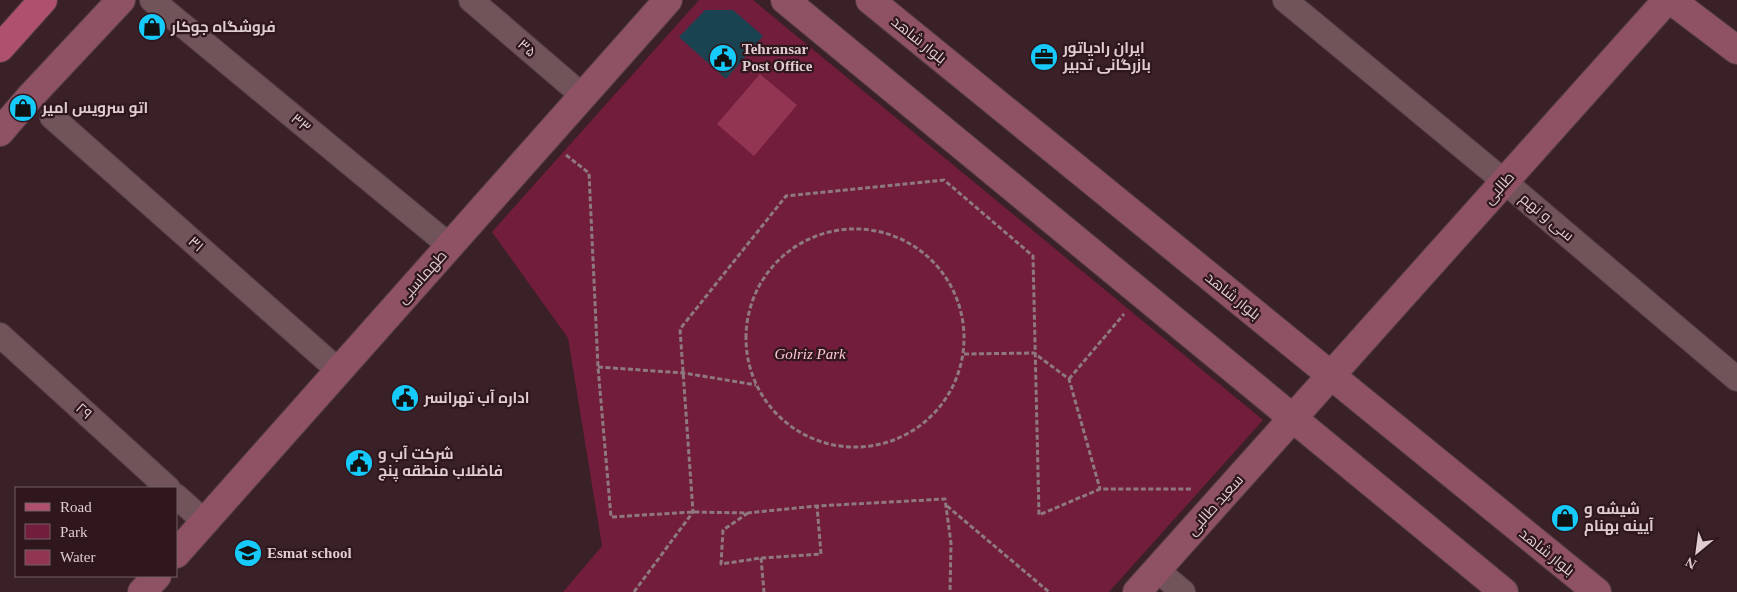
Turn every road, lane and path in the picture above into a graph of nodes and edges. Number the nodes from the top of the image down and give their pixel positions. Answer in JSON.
{"nodes":[{"id":1,"x":43,"y":0,"type":"edge"},
{"id":2,"x":121,"y":0,"type":"edge"},
{"id":3,"x":152,"y":0,"type":"edge"},
{"id":4,"x":471,"y":0,"type":"edge"},
{"id":5,"x":668,"y":0,"type":"edge"},
{"id":6,"x":786,"y":0,"type":"edge"},
{"id":7,"x":870,"y":0,"type":"edge"},
{"id":8,"x":1285,"y":0,"type":"edge"},
{"id":9,"x":1669,"y":0,"type":"edge"},
{"id":10,"x":0,"y":48,"type":"edge"},
{"id":11,"x":1737,"y":50,"type":"edge"},
{"id":12,"x":583,"y":96,"type":"junction"},
{"id":13,"x":52,"y":117,"type":"dead end"},
{"id":14,"x":0,"y":132,"type":"edge"},
{"id":15,"x":562,"y":151,"type":"dead end"},
{"id":16,"x":1505,"y":182,"type":"junction"},
{"id":17,"x":450,"y":246,"type":"junction"},
{"id":18,"x":1129,"y":308,"type":"dead end"},
{"id":19,"x":0,"y":335,"type":"edge"},
{"id":20,"x":1034,"y":353,"type":"junction"},
{"id":21,"x":964,"y":354,"type":"junction"},
{"id":22,"x":598,"y":367,"type":"junction"},
{"id":23,"x":339,"y":371,"type":"junction"},
{"id":24,"x":684,"y":373,"type":"junction"},
{"id":25,"x":1331,"y":376,"type":"junction"},
{"id":26,"x":1069,"y":379,"type":"junction"},
{"id":27,"x":1737,"y":379,"type":"edge"},
{"id":28,"x":757,"y":385,"type":"junction"},
{"id":29,"x":1293,"y":418,"type":"junction"},
{"id":30,"x":167,"y":487,"type":"edge"},
{"id":31,"x":1100,"y":489,"type":"junction"},
{"id":32,"x":1202,"y":489,"type":"dead end"},
{"id":33,"x":178,"y":498,"type":"edge"},
{"id":34,"x":817,"y":506,"type":"junction"},
{"id":35,"x":946,"y":506,"type":"junction"},
{"id":36,"x":693,"y":512,"type":"junction"},
{"id":37,"x":748,"y":513,"type":"junction"},
{"id":38,"x":205,"y":522,"type":"junction"},
{"id":39,"x":178,"y":552,"type":"edge"},
{"id":40,"x":761,"y":558,"type":"junction"},
{"id":41,"x":1157,"y":570,"type":"junction"},
{"id":42,"x":156,"y":577,"type":"edge"},
{"id":43,"x":142,"y":592,"type":"edge"},
{"id":44,"x":634,"y":592,"type":"edge"},
{"id":45,"x":764,"y":592,"type":"edge"},
{"id":46,"x":950,"y":592,"type":"edge"},
{"id":47,"x":1049,"y":592,"type":"edge"},
{"id":48,"x":1137,"y":592,"type":"edge"},
{"id":49,"x":1183,"y":592,"type":"edge"},
{"id":50,"x":1504,"y":592,"type":"edge"},
{"id":51,"x":1597,"y":592,"type":"edge"}],
"edges":[{"from":1,"to":10,"type":"main road"},
{"from":2,"to":14,"type":"main road"},
{"from":3,"to":17,"type":"street","name":"۳۳"},
{"from":4,"to":12,"type":"street","name":"۳۵"},
{"from":5,"to":12,"type":"main road","name":"طهماسبی"},
{"from":6,"to":29,"type":"main road"},
{"from":7,"to":25,"type":"main road","name":"بلوار شاهد"},
{"from":8,"to":16,"type":"street","name":"سی و نهم"},
{"from":9,"to":11,"type":"main road"},
{"from":9,"to":16,"type":"main road","name":"طالبی"},
{"from":12,"to":17,"type":"main road","name":"طهماسبی"},
{"from":13,"to":23,"type":"street","name":"۳۱"},
{"from":15,"to":22,"type":"path"},
{"from":16,"to":25,"type":"main road","name":"طالبی"},
{"from":16,"to":27,"type":"street","name":"سی و نهم"},
{"from":17,"to":23,"type":"main road","name":"طهماسبی"},
{"from":18,"to":26,"type":"path"},
{"from":19,"to":30,"type":"street","name":"۲۹"},
{"from":20,"to":21,"type":"path"},
{"from":20,"to":24,"type":"path"},
{"from":20,"to":26,"type":"path"},
{"from":20,"to":31,"type":"path"},
{"from":21,"to":28,"type":"path"},
{"from":21,"to":28,"type":"path"},
{"from":22,"to":24,"type":"path"},
{"from":22,"to":36,"type":"path"},
{"from":23,"to":38,"type":"main road","name":"طهماسبی"},
{"from":24,"to":28,"type":"path"},
{"from":24,"to":36,"type":"path"},
{"from":25,"to":29,"type":"main road","name":"طالبی"},
{"from":25,"to":51,"type":"main road","name":"بلوار شاهد"},
{"from":26,"to":31,"type":"path"},
{"from":29,"to":41,"type":"main road","name":"سعید طالبی"},
{"from":29,"to":50,"type":"main road"},
{"from":31,"to":32,"type":"path"},
{"from":33,"to":38,"type":"street"},
{"from":34,"to":35,"type":"path"},
{"from":34,"to":37,"type":"path"},
{"from":34,"to":40,"type":"path"},
{"from":35,"to":46,"type":"path"},
{"from":35,"to":47,"type":"path"},
{"from":36,"to":37,"type":"path"},
{"from":36,"to":44,"type":"path"},
{"from":37,"to":40,"type":"path"},
{"from":38,"to":39,"type":"main road","name":"طهماسبی"},
{"from":40,"to":45,"type":"path"},
{"from":41,"to":48,"type":"main road","name":"سعید طالبی"},
{"from":41,"to":49,"type":"street"},
{"from":42,"to":43,"type":"main road"}]}
